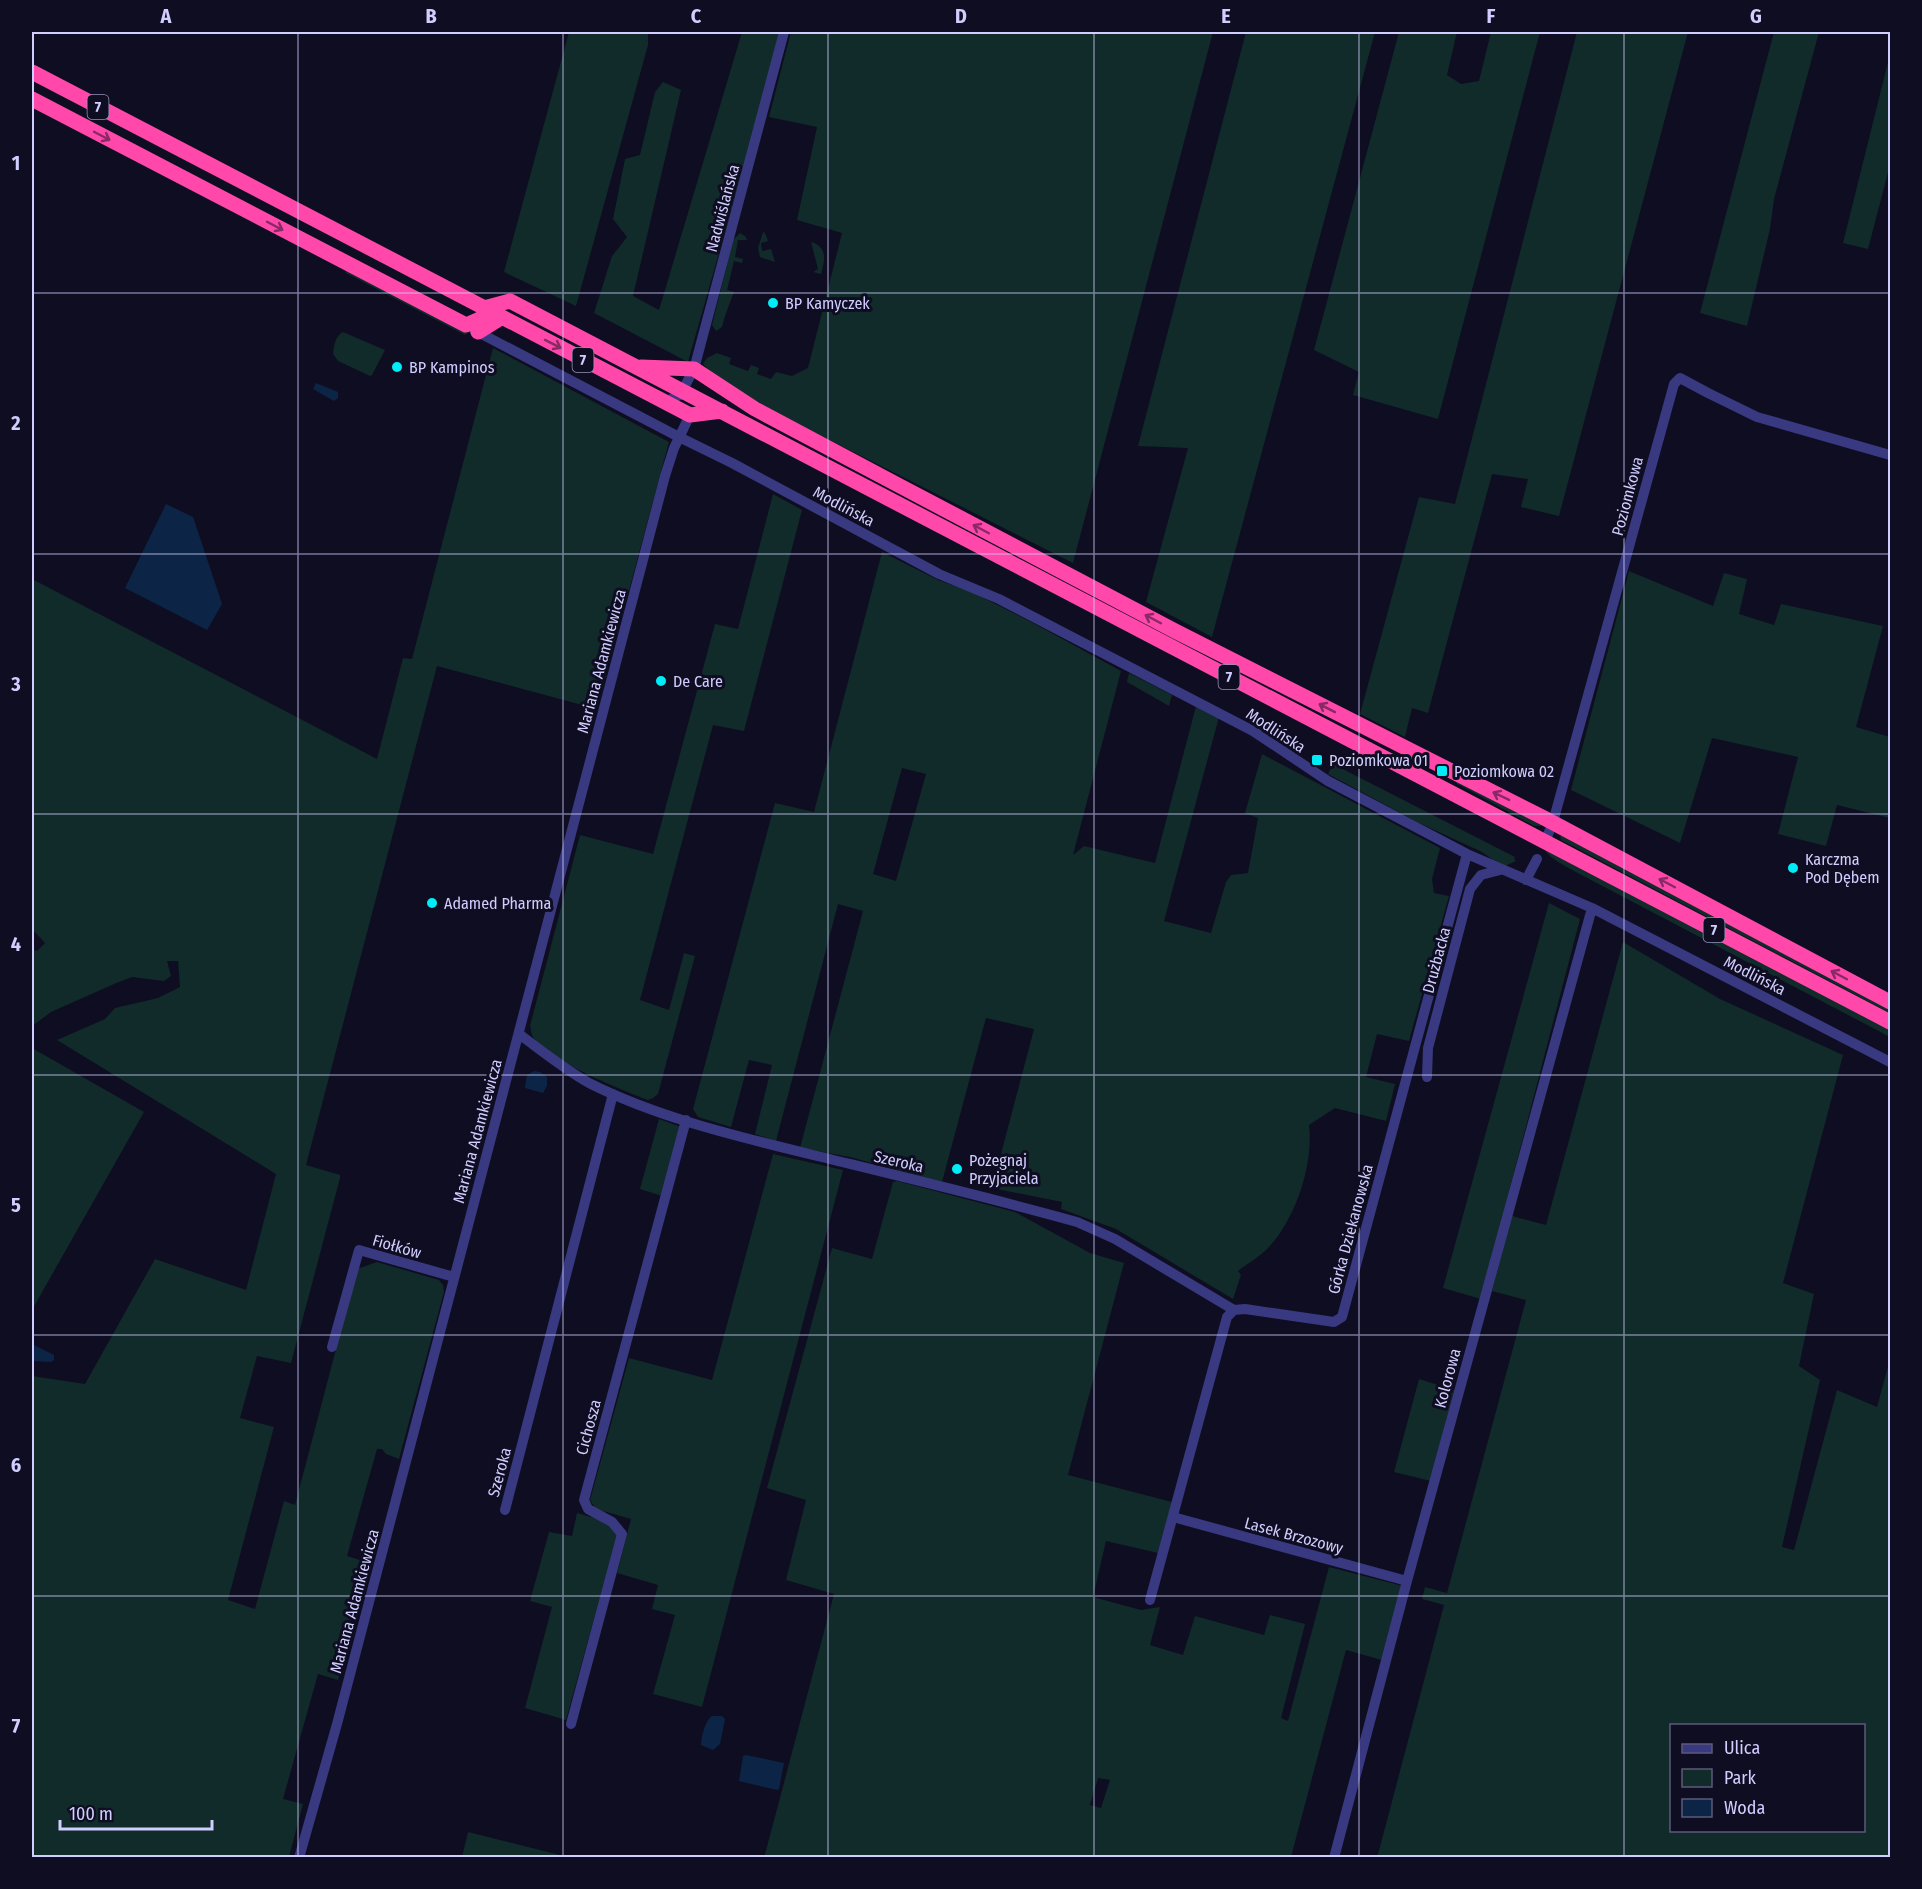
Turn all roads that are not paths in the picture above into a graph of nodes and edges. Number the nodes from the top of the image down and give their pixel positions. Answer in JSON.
{"nodes":[{"id":1,"x":784,"y":32,"type":"edge"},
{"id":2,"x":32,"y":72,"type":"edge"},
{"id":3,"x":32,"y":99,"type":"edge"},
{"id":4,"x":326,"y":226,"type":"junction"},
{"id":5,"x":336,"y":258,"type":"junction"},
{"id":6,"x":493,"y":313,"type":"junction"},
{"id":7,"x":472,"y":329,"type":"junction"},
{"id":8,"x":637,"y":367,"type":"junction"},
{"id":9,"x":694,"y":369,"type":"junction"},
{"id":10,"x":683,"y":391,"type":"junction"},
{"id":11,"x":664,"y":402,"type":"junction"},
{"id":12,"x":722,"y":411,"type":"junction"},
{"id":13,"x":690,"y":415,"type":"junction"},
{"id":14,"x":679,"y":437,"type":"junction"},
{"id":15,"x":1890,"y":455,"type":"edge"},
{"id":16,"x":1553,"y":822,"type":"junction"},
{"id":17,"x":1545,"y":842,"type":"junction"},
{"id":18,"x":1467,"y":854,"type":"junction"},
{"id":19,"x":1537,"y":859,"type":"dead end"},
{"id":20,"x":1500,"y":870,"type":"junction"},
{"id":21,"x":1526,"y":880,"type":"junction"},
{"id":22,"x":1592,"y":908,"type":"junction"},
{"id":23,"x":1890,"y":1002,"type":"edge"},
{"id":24,"x":1890,"y":1022,"type":"edge"},
{"id":25,"x":519,"y":1034,"type":"junction"},
{"id":26,"x":1890,"y":1062,"type":"edge"},
{"id":27,"x":1427,"y":1077,"type":"dead end"},
{"id":28,"x":613,"y":1094,"type":"junction"},
{"id":29,"x":686,"y":1120,"type":"junction"},
{"id":30,"x":454,"y":1277,"type":"junction"},
{"id":31,"x":1234,"y":1310,"type":"junction"},
{"id":32,"x":332,"y":1347,"type":"dead end"},
{"id":33,"x":505,"y":1510,"type":"dead end"},
{"id":34,"x":1173,"y":1517,"type":"junction"},
{"id":35,"x":1407,"y":1581,"type":"junction"},
{"id":36,"x":1150,"y":1600,"type":"dead end"},
{"id":37,"x":571,"y":1724,"type":"dead end"},
{"id":38,"x":299,"y":1857,"type":"edge"},
{"id":39,"x":1334,"y":1857,"type":"edge"}],
"edges":[{"from":1,"to":9,"type":"street","name":"Nadwiślańska"},
{"from":2,"to":4,"type":"highway","number":"7"},
{"from":3,"to":5,"type":"highway","one_way":true},
{"from":4,"to":5,"type":"highway"},
{"from":4,"to":6,"type":"highway","number":"7"},
{"from":5,"to":7,"type":"highway"},
{"from":6,"to":7,"type":"highway"},
{"from":6,"to":8,"type":"highway","number":"7"},
{"from":6,"to":11,"type":"highway","number":"7","one_way":true},
{"from":7,"to":14,"type":"street","name":"Modlińska"},
{"from":8,"to":9,"type":"highway"},
{"from":8,"to":10,"type":"highway","number":"7"},
{"from":9,"to":10,"type":"street","name":"Nadwiślańska"},
{"from":16,"to":9,"type":"highway","one_way":true},
{"from":10,"to":11,"type":"street"},
{"from":10,"to":12,"type":"highway","number":"7"},
{"from":11,"to":13,"type":"highway","number":"7"},
{"from":12,"to":13,"type":"highway"},
{"from":12,"to":17,"type":"highway","number":"7"},
{"from":13,"to":14,"type":"street","name":"Mariana Adamkiewicza"},
{"from":14,"to":18,"type":"street","name":"Modlińska"},
{"from":14,"to":25,"type":"street","name":"Mariana Adamkiewicza"},
{"from":15,"to":16,"type":"street","name":"Poziomkowa"},
{"from":16,"to":17,"type":"street","name":"Poziomkowa"},
{"from":23,"to":16,"type":"highway","one_way":true},
{"from":17,"to":24,"type":"highway","number":"7"},
{"from":18,"to":20,"type":"street","name":"Modlińska"},
{"from":18,"to":31,"type":"street","name":"Górka Dziekanowska"},
{"from":19,"to":21,"type":"street"},
{"from":20,"to":21,"type":"street","name":"Modlińska"},
{"from":20,"to":27,"type":"street","name":"Drużbacka"},
{"from":21,"to":22,"type":"street","name":"Modlińska"},
{"from":22,"to":26,"type":"street","name":"Modlińska"},
{"from":22,"to":35,"type":"street","name":"Kolorowa"},
{"from":25,"to":28,"type":"street","name":"Szeroka"},
{"from":25,"to":30,"type":"street","name":"Mariana Adamkiewicza"},
{"from":28,"to":29,"type":"street","name":"Szeroka"},
{"from":28,"to":33,"type":"street","name":"Szeroka"},
{"from":29,"to":31,"type":"street","name":"Szeroka"},
{"from":29,"to":37,"type":"street","name":"Cichosza"},
{"from":30,"to":32,"type":"street","name":"Fiołków"},
{"from":30,"to":38,"type":"street","name":"Mariana Adamkiewicza"},
{"from":31,"to":34,"type":"street"},
{"from":34,"to":35,"type":"street","name":"Lasek Brzozowy"},
{"from":34,"to":36,"type":"street"},
{"from":35,"to":39,"type":"street","name":"Kolorowa"}]}
